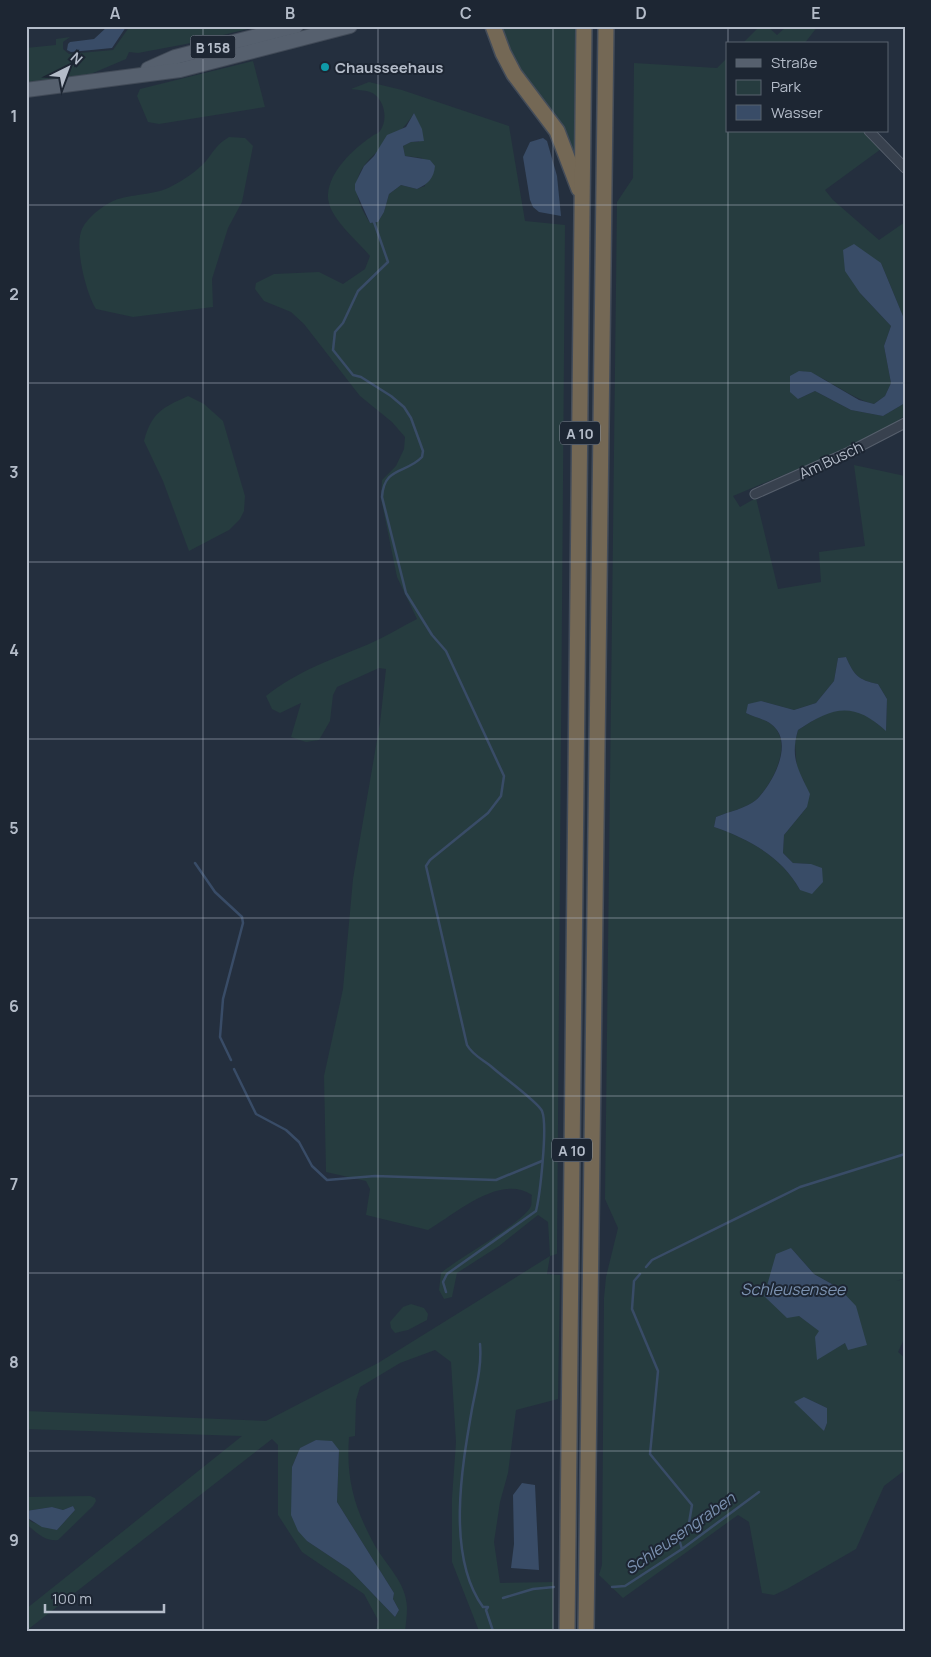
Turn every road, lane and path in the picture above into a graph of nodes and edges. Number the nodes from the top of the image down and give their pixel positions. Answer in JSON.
{"nodes":[{"id":1,"x":296,"y":26,"type":"edge"},
{"id":2,"x":350,"y":26,"type":"edge"},
{"id":3,"x":493,"y":26,"type":"edge"},
{"id":4,"x":584,"y":26,"type":"edge"},
{"id":5,"x":606,"y":26,"type":"edge"},
{"id":6,"x":133,"y":75,"type":"junction"},
{"id":7,"x":26,"y":90,"type":"edge"},
{"id":8,"x":870,"y":132,"type":"edge"},
{"id":9,"x":905,"y":168,"type":"edge"},
{"id":10,"x":582,"y":198,"type":"junction"},
{"id":11,"x":905,"y":423,"type":"edge"},
{"id":12,"x":755,"y":494,"type":"dead end"},
{"id":13,"x":567,"y":1631,"type":"edge"},
{"id":14,"x":586,"y":1631,"type":"edge"}],
"edges":[{"from":1,"to":6,"type":"main road","number":"B 158"},
{"from":2,"to":6,"type":"main road","number":"B 158"},
{"from":3,"to":10,"type":"highway"},
{"from":4,"to":10,"type":"highway","number":"A 10"},
{"from":5,"to":14,"type":"highway","number":"A 10"},
{"from":6,"to":7,"type":"main road","number":"B 158"},
{"from":8,"to":9,"type":"street"},
{"from":10,"to":13,"type":"highway","number":"A 10"},
{"from":11,"to":12,"type":"street","name":"Am Busch"}]}
